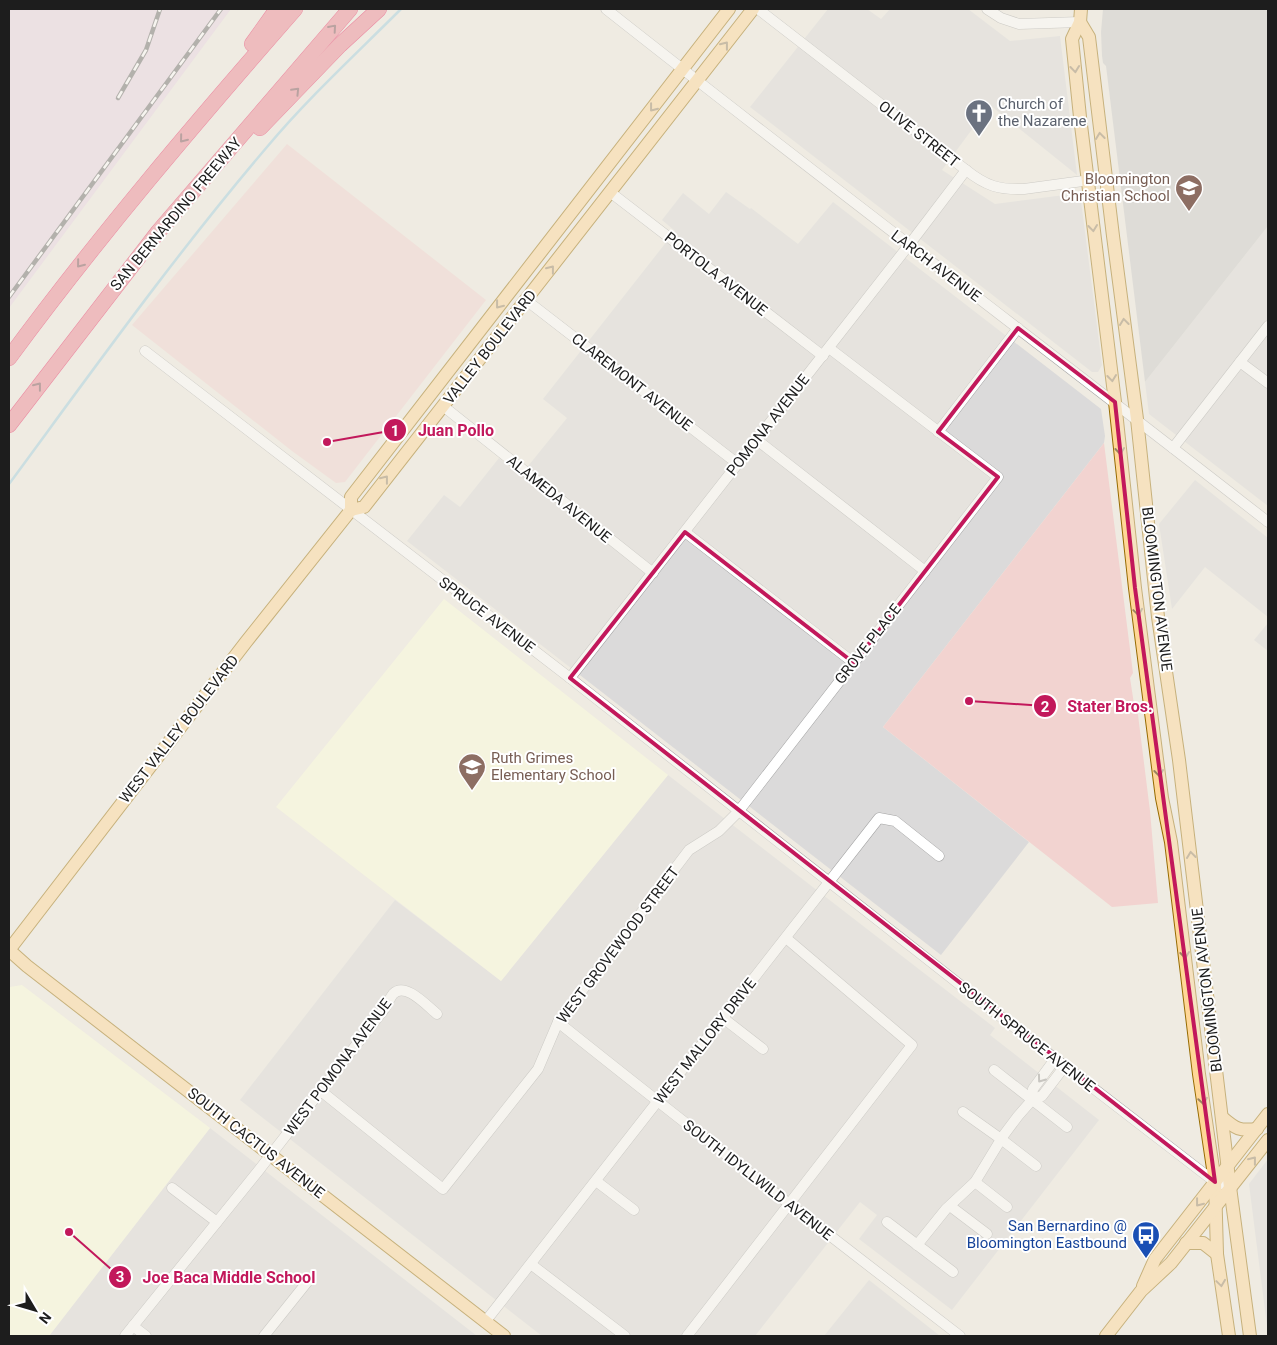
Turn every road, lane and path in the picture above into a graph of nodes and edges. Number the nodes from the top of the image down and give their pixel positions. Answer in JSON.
{"nodes":[{"id":1,"x":277,"y":9,"type":"edge"},
{"id":2,"x":295,"y":9,"type":"edge"},
{"id":3,"x":350,"y":9,"type":"edge"},
{"id":4,"x":379,"y":9,"type":"edge"},
{"id":5,"x":606,"y":9,"type":"edge"},
{"id":6,"x":729,"y":9,"type":"edge"},
{"id":7,"x":753,"y":9,"type":"edge"},
{"id":8,"x":758,"y":9,"type":"edge"},
{"id":9,"x":987,"y":9,"type":"edge"},
{"id":10,"x":1080,"y":15,"type":"edge"},
{"id":11,"x":683,"y":70,"type":"junction"},
{"id":12,"x":697,"y":81,"type":"junction"},
{"id":13,"x":205,"y":112,"type":"junction"},
{"id":14,"x":966,"y":170,"type":"junction"},
{"id":15,"x":1105,"y":178,"type":"junction"},
{"id":16,"x":1087,"y":180,"type":"junction"},
{"id":17,"x":610,"y":192,"type":"junction"},
{"id":18,"x":165,"y":224,"type":"junction"},
{"id":19,"x":909,"y":245,"type":"junction"},
{"id":20,"x":526,"y":300,"type":"junction"},
{"id":21,"x":1268,"y":326,"type":"edge"},
{"id":22,"x":1018,"y":328,"type":"junction"},
{"id":23,"x":145,"y":351,"type":"dead end"},
{"id":24,"x":826,"y":352,"type":"junction"},
{"id":25,"x":9,"y":358,"type":"edge"},
{"id":26,"x":1240,"y":362,"type":"junction"},
{"id":27,"x":1268,"y":383,"type":"edge"},
{"id":28,"x":1115,"y":402,"type":"junction"},
{"id":29,"x":443,"y":406,"type":"junction"},
{"id":30,"x":1137,"y":419,"type":"junction"},
{"id":31,"x":9,"y":425,"type":"edge"},
{"id":32,"x":938,"y":432,"type":"junction"},
{"id":33,"x":757,"y":440,"type":"junction"},
{"id":34,"x":1173,"y":448,"type":"junction"},
{"id":35,"x":738,"y":464,"type":"junction"},
{"id":36,"x":998,"y":477,"type":"joint"},
{"id":37,"x":351,"y":510,"type":"junction"},
{"id":38,"x":1268,"y":522,"type":"edge"},
{"id":39,"x":684,"y":532,"type":"junction"},
{"id":40,"x":925,"y":571,"type":"junction"},
{"id":41,"x":652,"y":573,"type":"junction"},
{"id":42,"x":854,"y":663,"type":"junction"},
{"id":43,"x":570,"y":678,"type":"junction"},
{"id":44,"x":1169,"y":684,"type":"junction"},
{"id":45,"x":1148,"y":686,"type":"junction"},
{"id":46,"x":738,"y":812,"type":"junction"},
{"id":47,"x":1171,"y":842,"type":"junction"},
{"id":48,"x":939,"y":856,"type":"dead end"},
{"id":49,"x":828,"y":881,"type":"junction"},
{"id":50,"x":1197,"y":904,"type":"junction"},
{"id":51,"x":786,"y":938,"type":"junction"},
{"id":52,"x":9,"y":950,"type":"edge"},
{"id":53,"x":437,"y":1014,"type":"dead end"},
{"id":54,"x":723,"y":1018,"type":"junction"},
{"id":55,"x":558,"y":1022,"type":"junction"},
{"id":56,"x":763,"y":1049,"type":"dead end"},
{"id":57,"x":1055,"y":1059,"type":"junction"},
{"id":58,"x":1065,"y":1066,"type":"junction"},
{"id":59,"x":994,"y":1070,"type":"dead end"},
{"id":60,"x":321,"y":1091,"type":"junction"},
{"id":61,"x":1032,"y":1100,"type":"junction"},
{"id":62,"x":657,"y":1102,"type":"junction"},
{"id":63,"x":964,"y":1112,"type":"dead end"},
{"id":64,"x":1268,"y":1114,"type":"edge"},
{"id":65,"x":1223,"y":1118,"type":"junction"},
{"id":66,"x":1067,"y":1127,"type":"dead end"},
{"id":67,"x":1257,"y":1129,"type":"junction"},
{"id":68,"x":1001,"y":1139,"type":"junction"},
{"id":69,"x":1268,"y":1140,"type":"edge"},
{"id":70,"x":271,"y":1155,"type":"junction"},
{"id":71,"x":1228,"y":1165,"type":"junction"},
{"id":72,"x":1036,"y":1166,"type":"dead end"},
{"id":73,"x":596,"y":1181,"type":"junction"},
{"id":74,"x":975,"y":1182,"type":"junction"},
{"id":75,"x":1215,"y":1182,"type":"junction"},
{"id":76,"x":1230,"y":1187,"type":"junction"},
{"id":77,"x":172,"y":1188,"type":"dead end"},
{"id":78,"x":788,"y":1205,"type":"junction"},
{"id":79,"x":950,"y":1206,"type":"junction"},
{"id":80,"x":1007,"y":1207,"type":"dead end"},
{"id":81,"x":1215,"y":1207,"type":"junction"},
{"id":82,"x":634,"y":1210,"type":"dead end"},
{"id":83,"x":217,"y":1222,"type":"junction"},
{"id":84,"x":887,"y":1222,"type":"dead end"},
{"id":85,"x":987,"y":1234,"type":"dead end"},
{"id":86,"x":1186,"y":1243,"type":"junction"},
{"id":87,"x":917,"y":1245,"type":"junction"},
{"id":88,"x":1217,"y":1254,"type":"junction"},
{"id":89,"x":532,"y":1265,"type":"junction"},
{"id":90,"x":953,"y":1272,"type":"dead end"},
{"id":91,"x":308,"y":1281,"type":"dead end"},
{"id":92,"x":1141,"y":1291,"type":"junction"},
{"id":93,"x":485,"y":1322,"type":"junction"},
{"id":94,"x":133,"y":1326,"type":"junction"},
{"id":95,"x":955,"y":1335,"type":"edge"},
{"id":96,"x":125,"y":1336,"type":"edge"},
{"id":97,"x":146,"y":1336,"type":"edge"},
{"id":98,"x":264,"y":1336,"type":"edge"},
{"id":99,"x":504,"y":1336,"type":"edge"},
{"id":100,"x":625,"y":1336,"type":"edge"},
{"id":101,"x":687,"y":1336,"type":"edge"},
{"id":102,"x":1106,"y":1336,"type":"edge"},
{"id":103,"x":1229,"y":1336,"type":"edge"},
{"id":104,"x":1250,"y":1336,"type":"edge"}],
"edges":[{"from":1,"to":13,"type":"highway"},
{"from":2,"to":13,"type":"highway"},
{"from":18,"to":3,"type":"highway","name":"SAN BERNARDINO FREEWAY","one_way":true},
{"from":18,"to":4,"type":"highway","one_way":true},
{"from":5,"to":11,"type":"street","name":"LARCH AVENUE"},
{"from":6,"to":11,"type":"main road","name":"VALLEY BOULEVARD"},
{"from":12,"to":7,"type":"main road","name":"VALLEY BOULEVARD","one_way":true},
{"from":8,"to":14,"type":"street","name":"OLIVE STREET"},
{"from":9,"to":10,"type":"street"},
{"from":15,"to":10,"type":"main road","name":"BLOOMINGTON AVENUE","one_way":true},
{"from":10,"to":16,"type":"main road","name":"BLOOMINGTON AVENUE","one_way":true},
{"from":11,"to":12,"type":"street","name":"LARCH AVENUE"},
{"from":11,"to":37,"type":"main road","name":"VALLEY BOULEVARD","one_way":true},
{"from":12,"to":17,"type":"main road","name":"VALLEY BOULEVARD"},
{"from":12,"to":19,"type":"street","name":"LARCH AVENUE"},
{"from":13,"to":25,"type":"highway","one_way":true},
{"from":14,"to":16,"type":"street","name":"OLIVE STREET"},
{"from":14,"to":19,"type":"street","name":"POMONA AVENUE"},
{"from":15,"to":16,"type":"street","name":"OLIVE STREET"},
{"from":30,"to":15,"type":"main road","name":"BLOOMINGTON AVENUE","one_way":true},
{"from":16,"to":28,"type":"main road","name":"BLOOMINGTON AVENUE","one_way":true},
{"from":20,"to":17,"type":"main road","name":"VALLEY BOULEVARD","one_way":true},
{"from":17,"to":24,"type":"street","name":"PORTOLA AVENUE"},
{"from":31,"to":18,"type":"highway","name":"SAN BERNARDINO FREEWAY","one_way":true},
{"from":19,"to":22,"type":"street","name":"LARCH AVENUE"},
{"from":19,"to":24,"type":"street","name":"POMONA AVENUE"},
{"from":20,"to":29,"type":"main road","name":"VALLEY BOULEVARD"},
{"from":20,"to":35,"type":"street","name":"CLAREMONT AVENUE"},
{"from":21,"to":26,"type":"street"},
{"from":22,"to":28,"type":"street","name":"LARCH AVENUE"},
{"from":22,"to":32,"type":"street"},
{"from":23,"to":37,"type":"street","name":"SPRUCE AVENUE"},
{"from":24,"to":32,"type":"street","name":"PORTOLA AVENUE"},
{"from":24,"to":33,"type":"street","name":"POMONA AVENUE"},
{"from":26,"to":27,"type":"street"},
{"from":26,"to":34,"type":"street"},
{"from":28,"to":30,"type":"street","name":"LARCH AVENUE"},
{"from":28,"to":45,"type":"main road","name":"BLOOMINGTON AVENUE","one_way":true},
{"from":37,"to":29,"type":"main road","name":"VALLEY BOULEVARD","one_way":true},
{"from":29,"to":41,"type":"street","name":"ALAMEDA AVENUE"},
{"from":30,"to":34,"type":"street","name":"LARCH AVENUE"},
{"from":30,"to":44,"type":"main road","name":"BLOOMINGTON AVENUE"},
{"from":32,"to":36,"type":"street","name":"PORTOLA AVENUE"},
{"from":33,"to":35,"type":"street","name":"POMONA AVENUE"},
{"from":33,"to":40,"type":"street"},
{"from":34,"to":38,"type":"street","name":"LARCH AVENUE"},
{"from":35,"to":39,"type":"street","name":"POMONA AVENUE"},
{"from":36,"to":40,"type":"street","name":"GROVE PLACE"},
{"from":37,"to":43,"type":"street","name":"SPRUCE AVENUE"},
{"from":37,"to":52,"type":"main road","name":"WEST VALLEY BOULEVARD"},
{"from":39,"to":41,"type":"street","name":"POMONA AVENUE"},
{"from":39,"to":42,"type":"street"},
{"from":40,"to":42,"type":"street","name":"GROVE PLACE"},
{"from":41,"to":43,"type":"street","name":"POMONA AVENUE"},
{"from":42,"to":46,"type":"street","name":"GROVE PLACE"},
{"from":43,"to":46,"type":"street","name":"SPRUCE AVENUE"},
{"from":44,"to":45,"type":"main road"},
{"from":50,"to":44,"type":"main road","name":"BLOOMINGTON AVENUE","one_way":true},
{"from":45,"to":47,"type":"main road","name":"BLOOMINGTON AVENUE","one_way":true},
{"from":46,"to":49,"type":"street","name":"SPRUCE AVENUE"},
{"from":46,"to":55,"type":"street","name":"WEST GROVEWOOD STREET"},
{"from":47,"to":50,"type":"main road"},
{"from":47,"to":75,"type":"main road","name":"BLOOMINGTON AVENUE","one_way":true},
{"from":48,"to":49,"type":"street","name":"WEST MALLORY DRIVE"},
{"from":49,"to":51,"type":"street","name":"WEST MALLORY DRIVE"},
{"from":49,"to":57,"type":"street","name":"SOUTH SPRUCE AVENUE"},
{"from":50,"to":65,"type":"main road","name":"BLOOMINGTON AVENUE"},
{"from":51,"to":54,"type":"street","name":"WEST MALLORY DRIVE"},
{"from":51,"to":78,"type":"street"},
{"from":52,"to":70,"type":"main road","name":"SOUTH CACTUS AVENUE"},
{"from":53,"to":60,"type":"street","name":"WEST POMONA AVENUE"},
{"from":54,"to":56,"type":"street"},
{"from":54,"to":62,"type":"street","name":"WEST MALLORY DRIVE"},
{"from":55,"to":60,"type":"street","name":"WEST GROVEWOOD STREET"},
{"from":55,"to":62,"type":"street","name":"SOUTH IDYLLWILD AVENUE"},
{"from":57,"to":58,"type":"street","name":"SOUTH SPRUCE AVENUE"},
{"from":57,"to":61,"type":"street","one_way":true},
{"from":58,"to":61,"type":"street"},
{"from":58,"to":75,"type":"street","name":"SOUTH SPRUCE AVENUE"},
{"from":59,"to":61,"type":"street"},
{"from":60,"to":70,"type":"street","name":"WEST POMONA AVENUE"},
{"from":61,"to":66,"type":"street"},
{"from":61,"to":68,"type":"street"},
{"from":62,"to":73,"type":"street","name":"WEST MALLORY DRIVE"},
{"from":62,"to":78,"type":"street","name":"SOUTH IDYLLWILD AVENUE"},
{"from":63,"to":68,"type":"street"},
{"from":64,"to":67,"type":"main road"},
{"from":65,"to":67,"type":"main road"},
{"from":65,"to":71,"type":"main road","name":"BLOOMINGTON AVENUE"},
{"from":67,"to":71,"type":"main road"},
{"from":68,"to":72,"type":"street"},
{"from":68,"to":74,"type":"street"},
{"from":76,"to":69,"type":"main road","one_way":true},
{"from":70,"to":83,"type":"street","name":"WEST POMONA AVENUE"},
{"from":70,"to":93,"type":"main road","name":"SOUTH CACTUS AVENUE"},
{"from":71,"to":75,"type":"main road"},
{"from":71,"to":76,"type":"main road","name":"BLOOMINGTON AVENUE"},
{"from":73,"to":82,"type":"street"},
{"from":73,"to":89,"type":"street","name":"WEST MALLORY DRIVE"},
{"from":74,"to":79,"type":"street"},
{"from":74,"to":80,"type":"street"},
{"from":75,"to":76,"type":"street","name":"SOUTH SPRUCE AVENUE"},
{"from":75,"to":81,"type":"main road","name":"BLOOMINGTON AVENUE"},
{"from":75,"to":92,"type":"main road","one_way":true},
{"from":76,"to":81,"type":"main road"},
{"from":76,"to":104,"type":"main road","name":"BLOOMINGTON AVENUE"},
{"from":77,"to":83,"type":"street"},
{"from":78,"to":95,"type":"street","name":"SOUTH IDYLLWILD AVENUE"},
{"from":78,"to":101,"type":"street"},
{"from":79,"to":85,"type":"street"},
{"from":79,"to":87,"type":"street"},
{"from":81,"to":86,"type":"main road"},
{"from":81,"to":88,"type":"main road","name":"BLOOMINGTON AVENUE"},
{"from":83,"to":94,"type":"street","name":"WEST POMONA AVENUE"},
{"from":84,"to":87,"type":"street"},
{"from":86,"to":88,"type":"main road"},
{"from":86,"to":92,"type":"main road"},
{"from":87,"to":90,"type":"street"},
{"from":88,"to":103,"type":"main road","name":"BLOOMINGTON AVENUE","one_way":true},
{"from":89,"to":93,"type":"street","name":"WEST MALLORY DRIVE"},
{"from":89,"to":100,"type":"street"},
{"from":91,"to":98,"type":"street"},
{"from":92,"to":102,"type":"main road"},
{"from":93,"to":99,"type":"main road","name":"SOUTH CACTUS AVENUE"},
{"from":94,"to":96,"type":"street","name":"WEST POMONA AVENUE"},
{"from":94,"to":97,"type":"street"}]}
